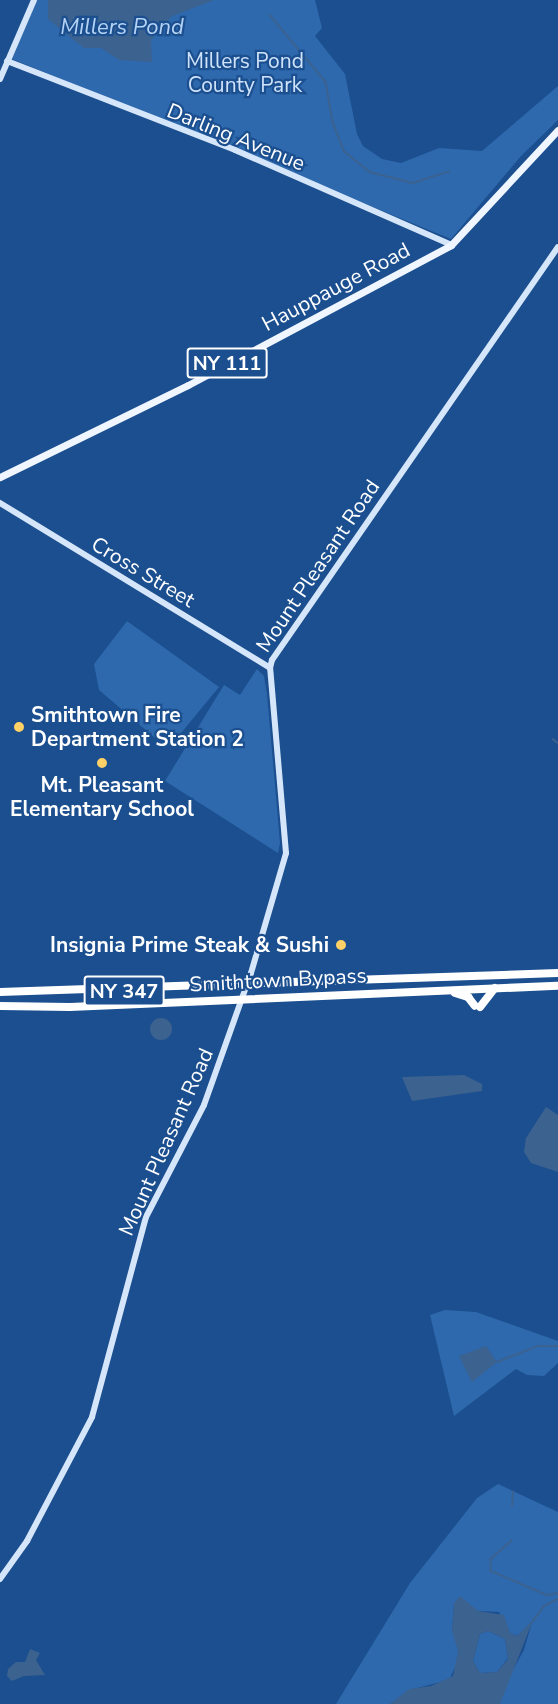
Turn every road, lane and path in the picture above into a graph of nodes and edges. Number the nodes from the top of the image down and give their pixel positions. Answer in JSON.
{"nodes":[{"id":1,"x":34,"y":0,"type":"edge"},
{"id":2,"x":7,"y":61,"type":"junction"},
{"id":3,"x":0,"y":79,"type":"edge"},
{"id":4,"x":558,"y":130,"type":"edge"},
{"id":5,"x":452,"y":245,"type":"junction"},
{"id":6,"x":558,"y":247,"type":"edge"},
{"id":7,"x":0,"y":477,"type":"edge"},
{"id":8,"x":0,"y":503,"type":"edge"},
{"id":9,"x":270,"y":668,"type":"junction"},
{"id":10,"x":558,"y":973,"type":"edge"},
{"id":11,"x":247,"y":986,"type":"junction"},
{"id":12,"x":558,"y":986,"type":"edge"},
{"id":13,"x":495,"y":988,"type":"junction"},
{"id":14,"x":444,"y":991,"type":"junction"},
{"id":15,"x":0,"y":992,"type":"edge"},
{"id":16,"x":243,"y":1001,"type":"junction"},
{"id":17,"x":0,"y":1006,"type":"edge"},
{"id":18,"x":0,"y":1579,"type":"edge"}],
"edges":[{"from":1,"to":2,"type":"street"},
{"from":2,"to":3,"type":"street"},
{"from":2,"to":5,"type":"street","name":"Darling Avenue"},
{"from":4,"to":5,"type":"main road","name":"Hauppauge Road","number":"NY 111"},
{"from":5,"to":7,"type":"main road","name":"Hauppauge Road","number":"NY 111"},
{"from":6,"to":9,"type":"street","name":"Mount Pleasant Road"},
{"from":8,"to":9,"type":"street","name":"Cross Street"},
{"from":9,"to":11,"type":"street","name":"Mount Pleasant Road"},
{"from":10,"to":11,"type":"highway","name":"Smithtown Bypass","number":"NY 347"},
{"from":11,"to":15,"type":"highway","name":"Smithtown Bypass","number":"NY 347"},
{"from":11,"to":16,"type":"street","name":"Mount Pleasant Road"},
{"from":12,"to":13,"type":"highway","name":"Smithtown Bypass","number":"NY 347"},
{"from":13,"to":14,"type":"highway","name":"Smithtown Bypass","number":"NY 347"},
{"from":13,"to":14,"type":"highway"},
{"from":14,"to":16,"type":"highway","name":"Smithtown Bypass","number":"NY 347"},
{"from":16,"to":17,"type":"highway","name":"Smithtown Bypass","number":"NY 347"},
{"from":16,"to":18,"type":"street","name":"Mount Pleasant Road"}]}
